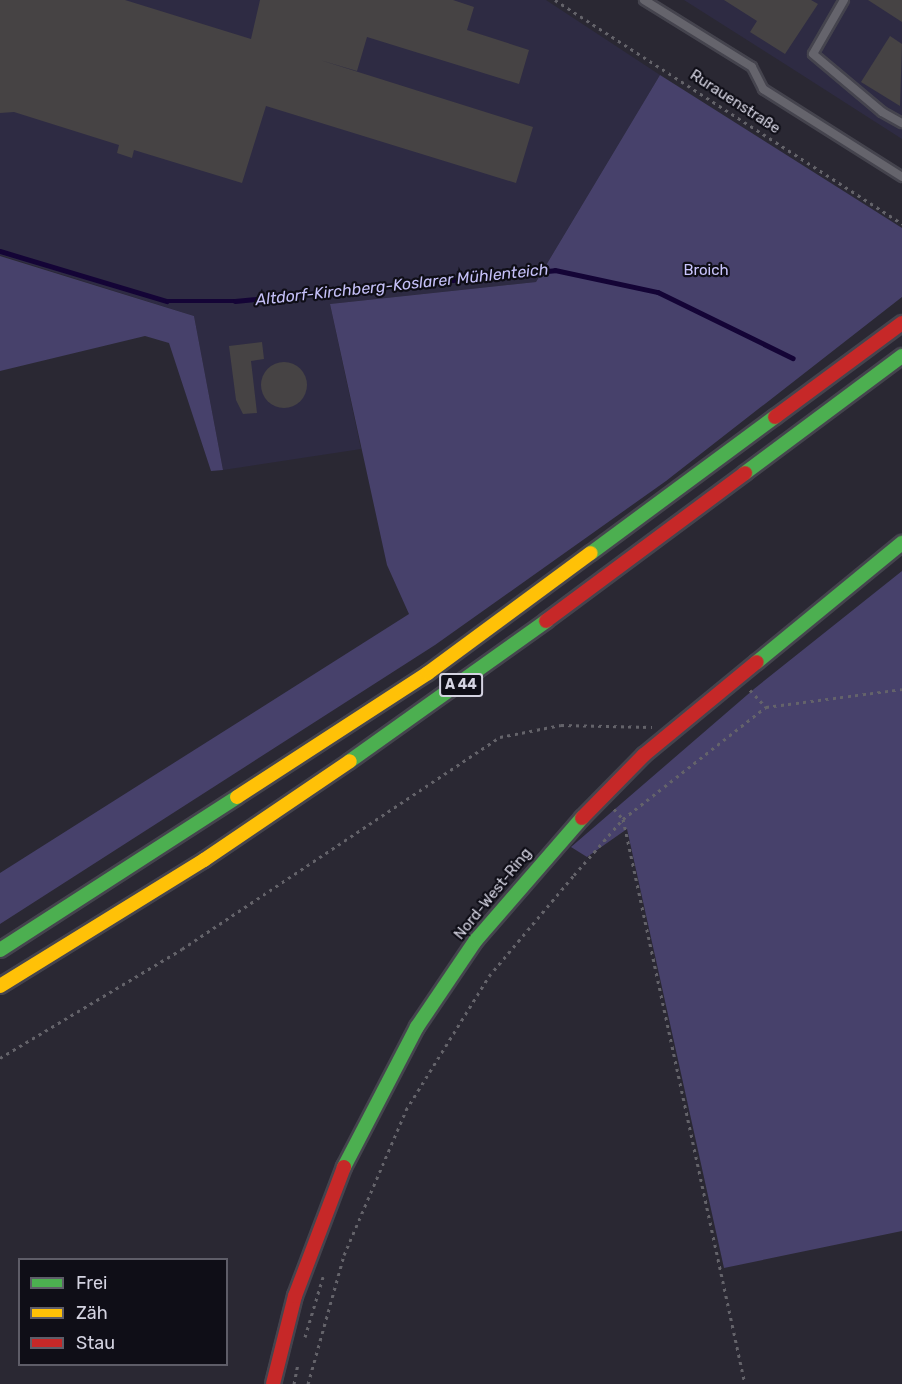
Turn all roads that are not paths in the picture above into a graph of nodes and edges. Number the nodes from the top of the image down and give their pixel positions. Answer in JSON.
{"nodes":[{"id":1,"x":644,"y":0,"type":"edge"},
{"id":2,"x":844,"y":0,"type":"edge"},
{"id":3,"x":902,"y":123,"type":"edge"},
{"id":4,"x":902,"y":177,"type":"edge"},
{"id":5,"x":902,"y":323,"type":"edge"},
{"id":6,"x":902,"y":356,"type":"edge"},
{"id":7,"x":902,"y":543,"type":"edge"},
{"id":8,"x":0,"y":950,"type":"edge"},
{"id":9,"x":0,"y":986,"type":"edge"},
{"id":10,"x":273,"y":1384,"type":"edge"}],
"edges":[{"from":1,"to":4,"type":"lane"},
{"from":2,"to":3,"type":"lane"},
{"from":5,"to":8,"type":"main road","number":"A 44"},
{"from":6,"to":9,"type":"main road","number":"A 44"},
{"from":7,"to":10,"type":"main road","name":"Nord-West-Ring"}]}
